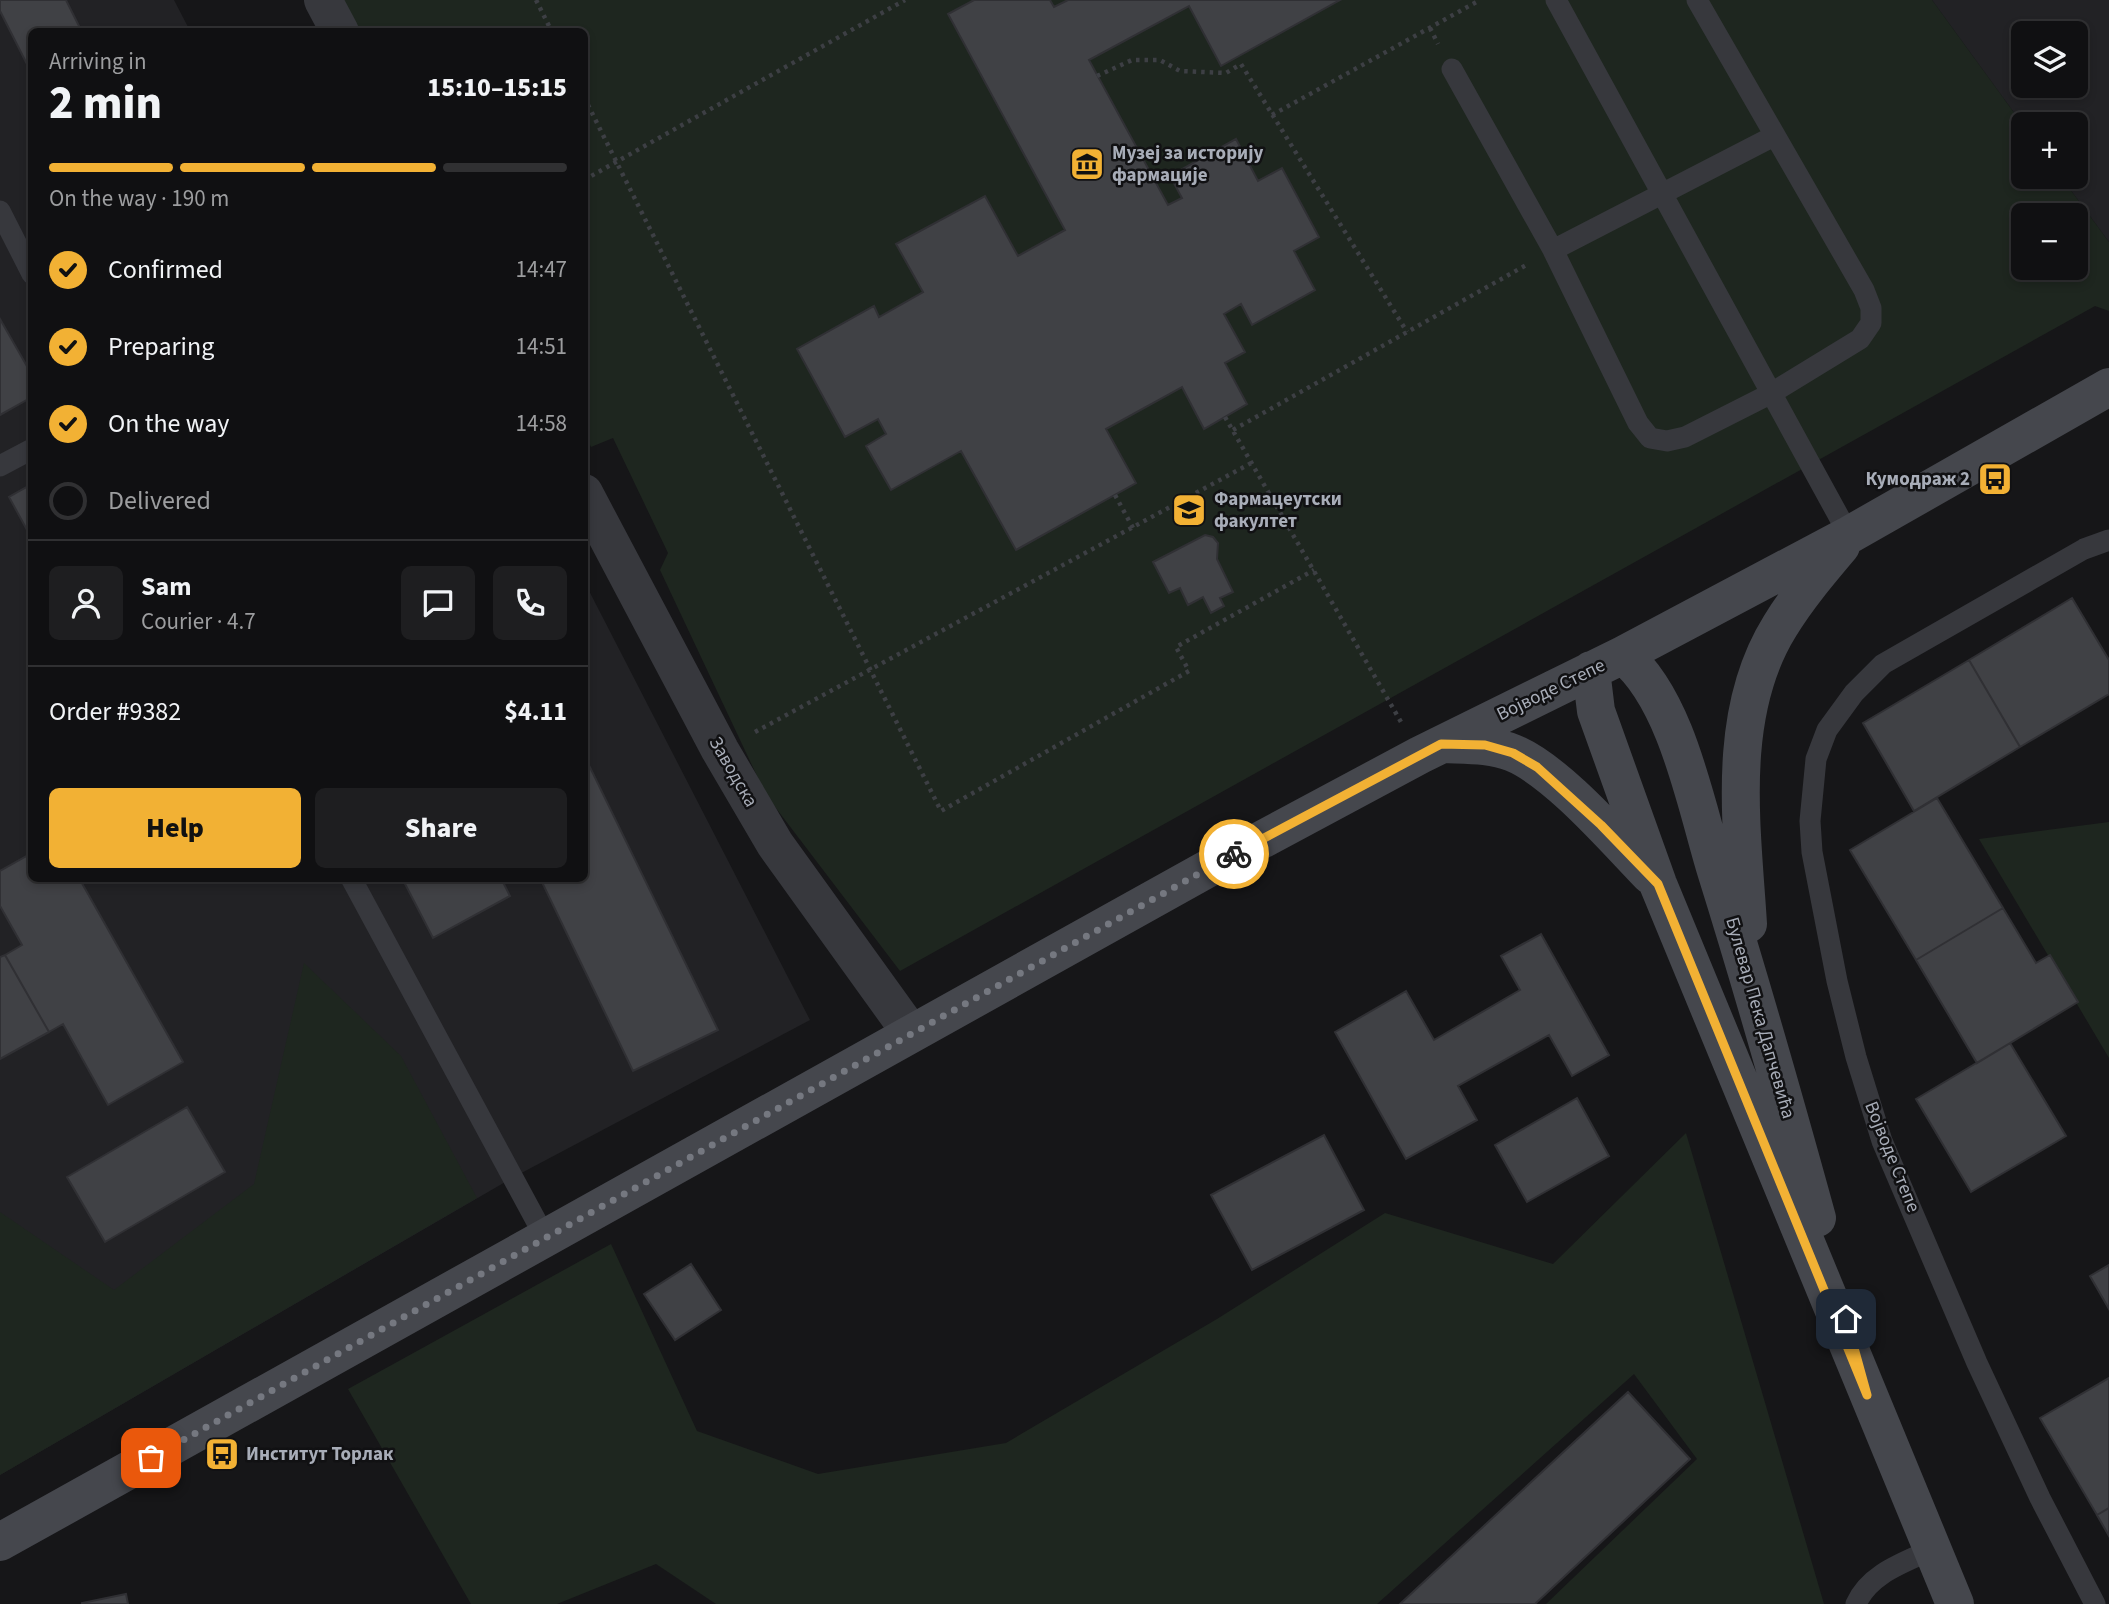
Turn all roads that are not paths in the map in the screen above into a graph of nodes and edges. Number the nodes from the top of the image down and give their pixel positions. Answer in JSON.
{"nodes":[{"id":1,"x":323,"y":0,"type":"edge"},
{"id":2,"x":1556,"y":0,"type":"edge"},
{"id":3,"x":1697,"y":0,"type":"edge"},
{"id":4,"x":338,"y":28,"type":"edge"},
{"id":5,"x":1452,"y":69,"type":"dead end"},
{"id":6,"x":1774,"y":135,"type":"junction"},
{"id":7,"x":1663,"y":193,"type":"junction"},
{"id":8,"x":0,"y":211,"type":"edge"},
{"id":9,"x":1553,"y":250,"type":"junction"},
{"id":10,"x":28,"y":266,"type":"edge"},
{"id":11,"x":2109,"y":387,"type":"edge"},
{"id":12,"x":1770,"y":394,"type":"junction"},
{"id":13,"x":28,"y":451,"type":"edge"},
{"id":14,"x":0,"y":466,"type":"edge"},
{"id":15,"x":588,"y":501,"type":"edge"},
{"id":16,"x":1849,"y":535,"type":"junction"},
{"id":17,"x":2109,"y":540,"type":"edge"},
{"id":18,"x":1607,"y":662,"type":"junction"},
{"id":19,"x":1431,"y":749,"type":"junction"},
{"id":20,"x":353,"y":882,"type":"edge"},
{"id":21,"x":1658,"y":884,"type":"junction"},
{"id":22,"x":1752,"y":989,"type":"junction"},
{"id":23,"x":911,"y":1034,"type":"junction"},
{"id":24,"x":545,"y":1239,"type":"junction"},
{"id":25,"x":1867,"y":1395,"type":"junction"},
{"id":26,"x":0,"y":1542,"type":"edge"},
{"id":27,"x":1931,"y":1550,"type":"junction"},
{"id":28,"x":1856,"y":1604,"type":"edge"},
{"id":29,"x":1955,"y":1604,"type":"edge"},
{"id":30,"x":2095,"y":1604,"type":"edge"}],
"edges":[{"from":1,"to":4,"type":"street"},
{"from":2,"to":7,"type":"lane"},
{"from":3,"to":6,"type":"lane"},
{"from":5,"to":9,"type":"lane"},
{"from":6,"to":7,"type":"lane"},
{"from":6,"to":12,"type":"lane"},
{"from":7,"to":9,"type":"lane"},
{"from":7,"to":12,"type":"lane"},
{"from":8,"to":10,"type":"lane"},
{"from":9,"to":12,"type":"lane"},
{"from":11,"to":16,"type":"street","name":"Војводе Степе"},
{"from":12,"to":16,"type":"lane"},
{"from":13,"to":14,"type":"lane"},
{"from":15,"to":23,"type":"street","name":"Заводска"},
{"from":16,"to":18,"type":"street","name":"Војводе Степе"},
{"from":16,"to":22,"type":"street"},
{"from":17,"to":30,"type":"lane","name":"Војводе Степе"},
{"from":18,"to":19,"type":"street","name":"Војводе Степе"},
{"from":18,"to":21,"type":"street","name":"Булевар Пека Дапчевића"},
{"from":18,"to":22,"type":"street","name":"Булевар Пека Дапчевића"},
{"from":19,"to":21,"type":"street"},
{"from":19,"to":23,"type":"street","name":"Војводе Степе"},
{"from":20,"to":24,"type":"lane"},
{"from":21,"to":25,"type":"street","name":"Булевар Пека Дапчевића"},
{"from":22,"to":25,"type":"street","name":"Булевар Пека Дапчевића"},
{"from":23,"to":24,"type":"street","name":"Војводе Степе"},
{"from":24,"to":26,"type":"street","name":"Војводе Степе"},
{"from":25,"to":27,"type":"street","name":"Булевар Пека Дапчевића"},
{"from":27,"to":28,"type":"lane"},
{"from":27,"to":29,"type":"street","name":"Булевар Пека Дапчевића"}]}
